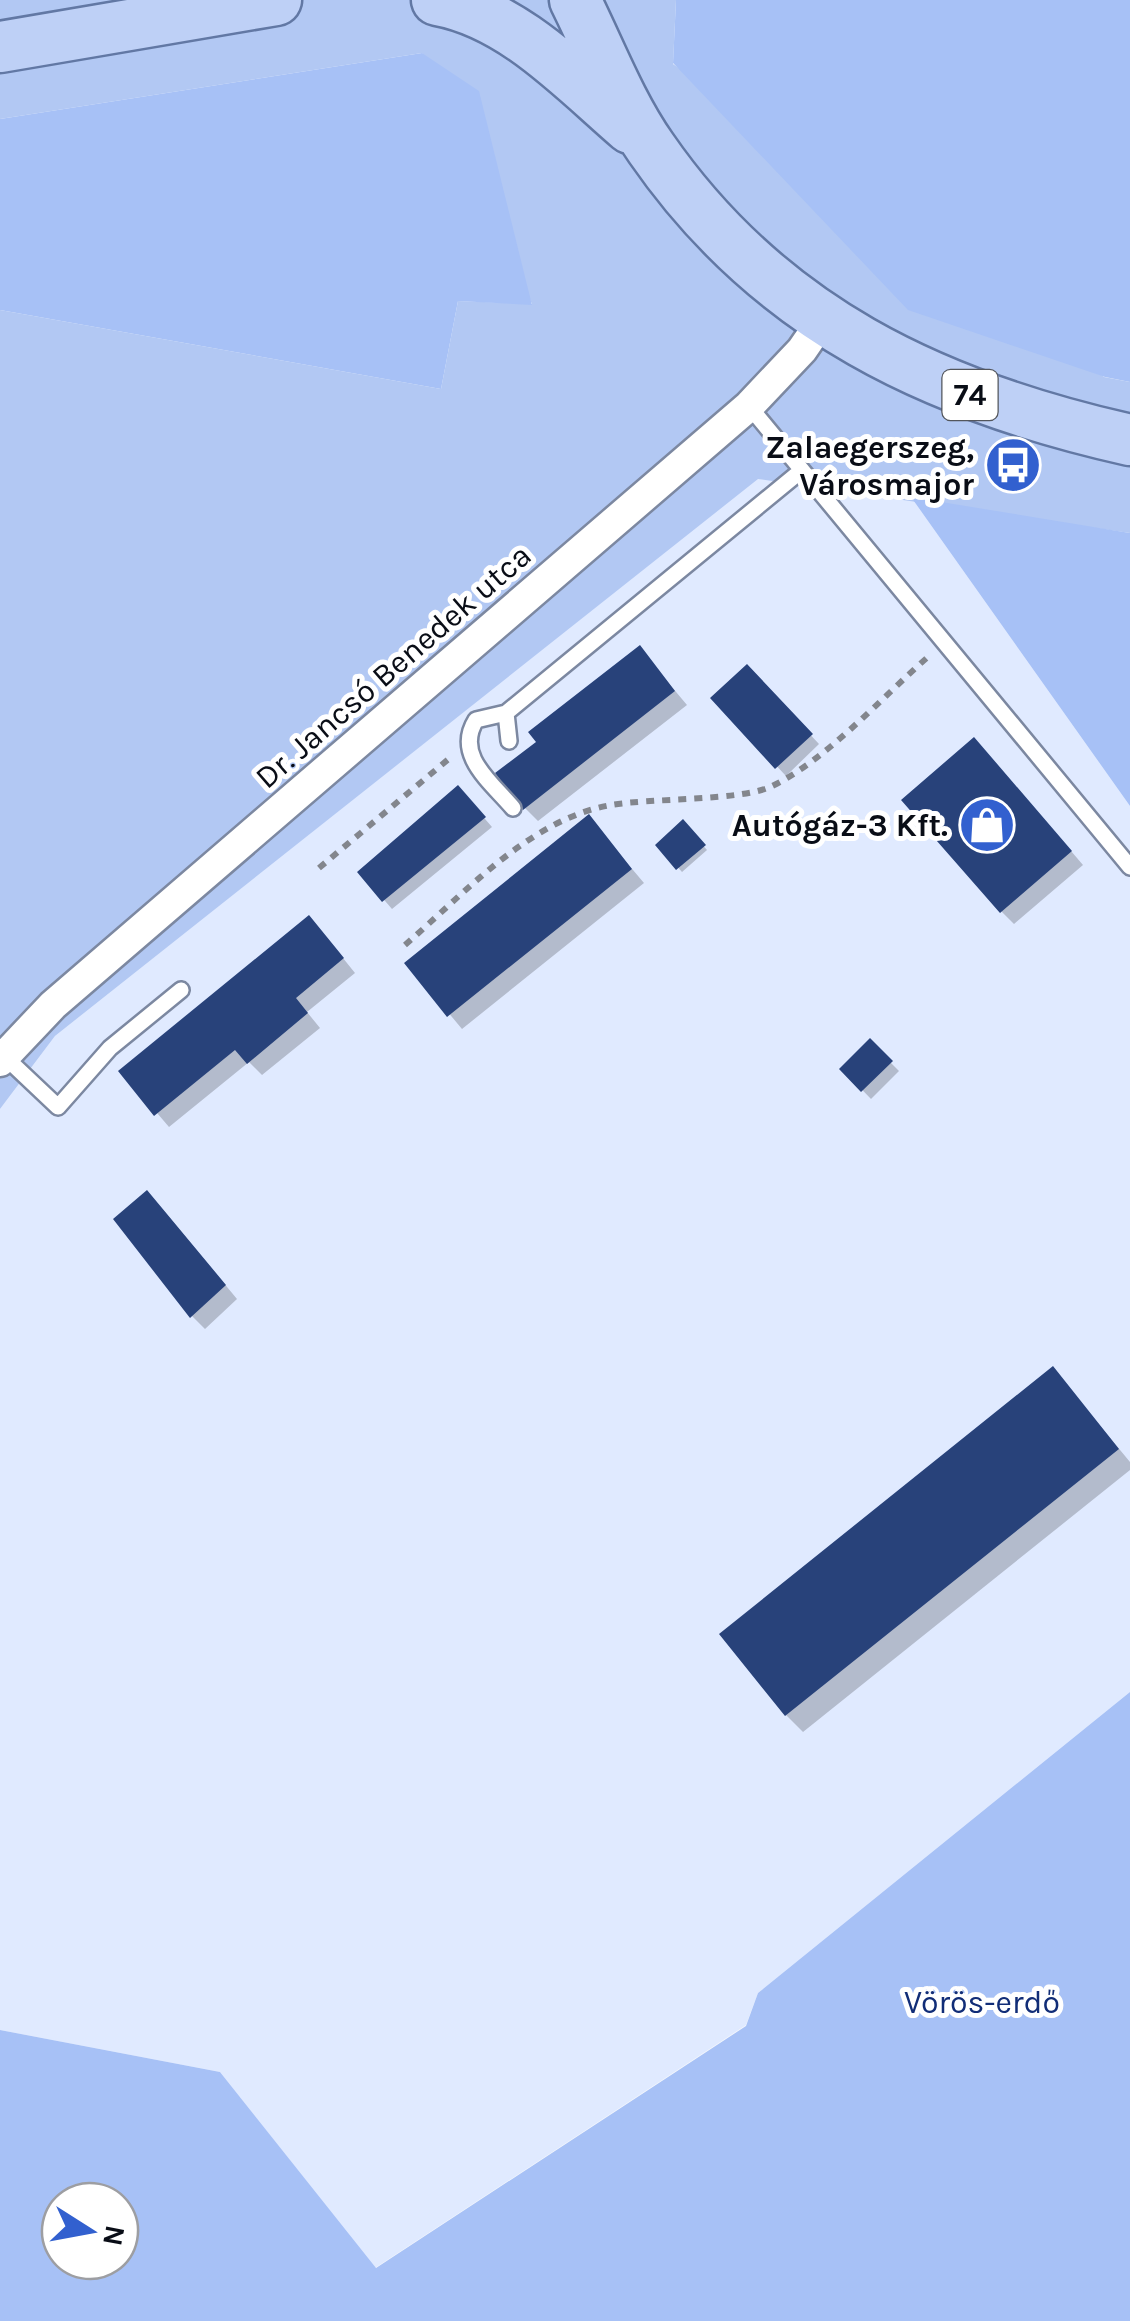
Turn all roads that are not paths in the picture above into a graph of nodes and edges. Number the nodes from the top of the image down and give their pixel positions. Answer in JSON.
{"nodes":[{"id":1,"x":276,"y":0,"type":"edge"},
{"id":2,"x":437,"y":0,"type":"edge"},
{"id":3,"x":518,"y":0,"type":"edge"},
{"id":4,"x":575,"y":0,"type":"edge"},
{"id":5,"x":617,"y":0,"type":"edge"},
{"id":6,"x":0,"y":47,"type":"edge"},
{"id":7,"x":544,"y":53,"type":"junction"},
{"id":8,"x":648,"y":144,"type":"junction"},
{"id":9,"x":824,"y":318,"type":"junction"},
{"id":10,"x":749,"y":406,"type":"junction"},
{"id":11,"x":1130,"y":440,"type":"edge"},
{"id":12,"x":802,"y":470,"type":"junction"},
{"id":13,"x":506,"y":713,"type":"junction"},
{"id":14,"x":509,"y":741,"type":"dead end"},
{"id":15,"x":513,"y":808,"type":"dead end"},
{"id":16,"x":1130,"y":866,"type":"edge"},
{"id":17,"x":181,"y":990,"type":"dead end"},
{"id":18,"x":2,"y":1059,"type":"edge"}],
"edges":[{"from":1,"to":6,"type":"main road"},
{"from":2,"to":7,"type":"main road"},
{"from":3,"to":7,"type":"main road"},
{"from":4,"to":8,"type":"main road","number":"74"},
{"from":5,"to":8,"type":"main road"},
{"from":7,"to":8,"type":"main road"},
{"from":8,"to":9,"type":"main road","number":"74"},
{"from":9,"to":10,"type":"street","name":"Dr. Jancsó Benedek utca"},
{"from":9,"to":11,"type":"main road","number":"74"},
{"from":10,"to":12,"type":"lane"},
{"from":10,"to":18,"type":"street","name":"Dr. Jancsó Benedek utca"},
{"from":12,"to":13,"type":"lane"},
{"from":12,"to":16,"type":"lane"},
{"from":13,"to":14,"type":"lane"},
{"from":13,"to":15,"type":"lane"},
{"from":17,"to":18,"type":"lane"}]}
